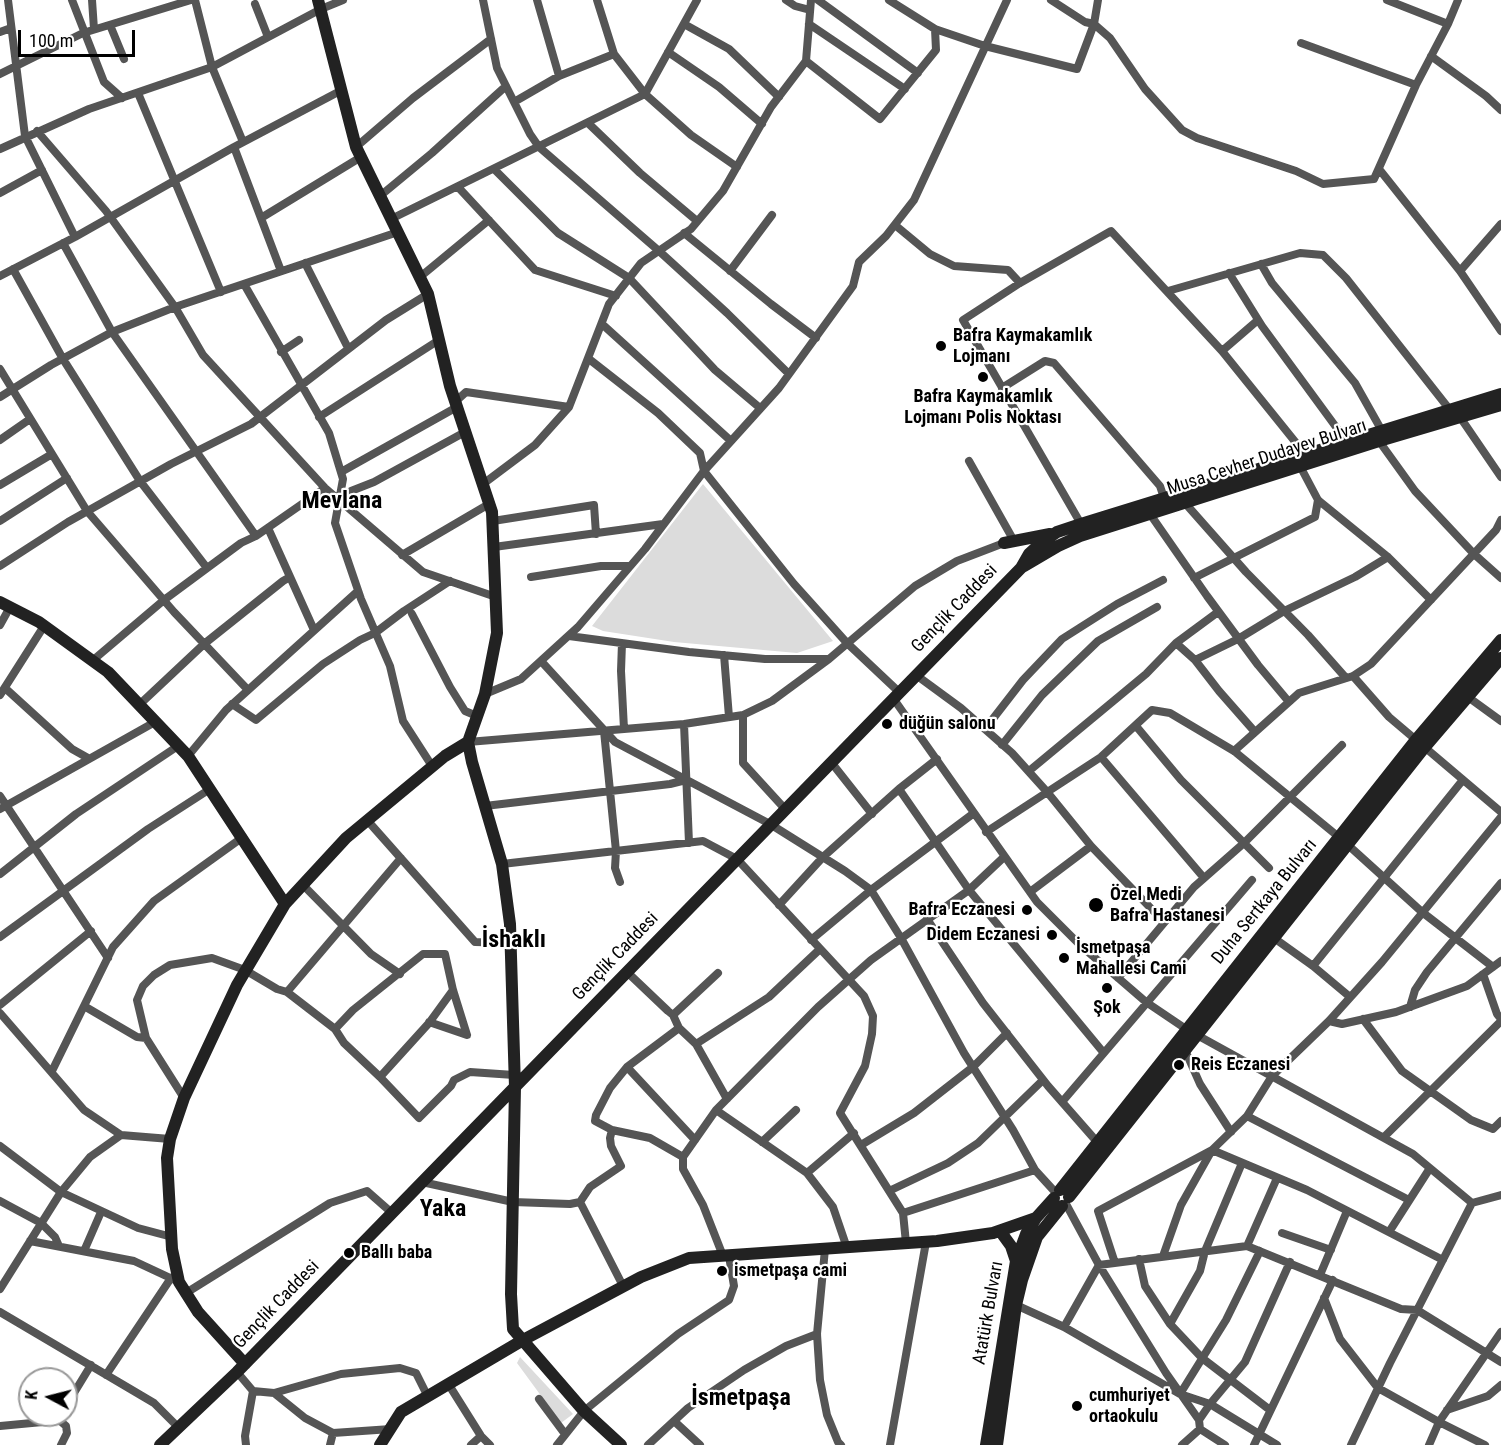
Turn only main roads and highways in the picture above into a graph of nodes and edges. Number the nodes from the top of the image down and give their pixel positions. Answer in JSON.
{"nodes":[{"id":1,"x":319,"y":4,"type":"edge"},
{"id":2,"x":1501,"y":394,"type":"edge"},
{"id":3,"x":1501,"y":405,"type":"edge"},
{"id":4,"x":1455,"y":413,"type":"junction"},
{"id":5,"x":1380,"y":436,"type":"junction"},
{"id":6,"x":1058,"y":532,"type":"junction"},
{"id":7,"x":1009,"y":542,"type":"junction"},
{"id":8,"x":1041,"y":550,"type":"junction"},
{"id":9,"x":1021,"y":568,"type":"junction"},
{"id":10,"x":5,"y":604,"type":"edge"},
{"id":11,"x":1501,"y":640,"type":"edge"},
{"id":12,"x":1501,"y":658,"type":"edge"},
{"id":13,"x":468,"y":742,"type":"junction"},
{"id":14,"x":1420,"y":745,"type":"junction"},
{"id":15,"x":1344,"y":841,"type":"junction"},
{"id":16,"x":285,"y":904,"type":"junction"},
{"id":17,"x":1192,"y":1032,"type":"junction"},
{"id":18,"x":514,"y":1081,"type":"junction"},
{"id":19,"x":1061,"y":1198,"type":"junction"},
{"id":20,"x":1036,"y":1218,"type":"junction"},
{"id":21,"x":1040,"y":1232,"type":"junction"},
{"id":22,"x":998,"y":1234,"type":"junction"},
{"id":23,"x":1026,"y":1234,"type":"junction"},
{"id":24,"x":1016,"y":1261,"type":"junction"},
{"id":25,"x":523,"y":1340,"type":"junction"},
{"id":26,"x":241,"y":1368,"type":"junction"},
{"id":27,"x":160,"y":1445,"type":"edge"},
{"id":28,"x":380,"y":1445,"type":"edge"},
{"id":29,"x":621,"y":1445,"type":"edge"},
{"id":30,"x":986,"y":1445,"type":"edge"},
{"id":31,"x":997,"y":1445,"type":"edge"}],
"edges":[{"from":1,"to":13,"type":"main road"},
{"from":2,"to":4,"type":"main road","name":"Musa Cevher Dudayev Bulvarı"},
{"from":3,"to":4,"type":"main road","name":"Musa Cevher Dudayev Bulvarı"},
{"from":4,"to":5,"type":"main road","name":"Musa Cevher Dudayev Bulvarı"},
{"from":5,"to":6,"type":"main road","name":"Musa Cevher Dudayev Bulvarı"},
{"from":5,"to":8,"type":"main road","name":"Musa Cevher Dudayev Bulvarı"},
{"from":6,"to":7,"type":"main road","name":"Musa Cevher Dudayev Bulvarı"},
{"from":6,"to":8,"type":"main road","name":"Musa Cevher Dudayev Bulvarı"},
{"from":7,"to":8,"type":"main road"},
{"from":7,"to":9,"type":"main road"},
{"from":8,"to":9,"type":"main road","name":"Musa Cevher Dudayev Bulvarı"},
{"from":9,"to":18,"type":"main road","name":"Gençlik Caddesi"},
{"from":10,"to":16,"type":"main road"},
{"from":11,"to":14,"type":"main road","name":"Duha Sertkaya Bulvarı"},
{"from":12,"to":14,"type":"main road","name":"Duha Sertkaya Bulvarı"},
{"from":13,"to":16,"type":"main road"},
{"from":13,"to":18,"type":"main road"},
{"from":14,"to":15,"type":"main road","name":"Duha Sertkaya Bulvarı"},
{"from":15,"to":17,"type":"main road","name":"Duha Sertkaya Bulvarı"},
{"from":15,"to":17,"type":"main road","name":"Duha Sertkaya Bulvarı"},
{"from":16,"to":26,"type":"main road"},
{"from":17,"to":19,"type":"main road","name":"Duha Sertkaya Bulvarı"},
{"from":17,"to":19,"type":"main road","name":"Duha Sertkaya Bulvarı"},
{"from":18,"to":25,"type":"main road"},
{"from":18,"to":26,"type":"main road","name":"Gençlik Caddesi"},
{"from":19,"to":20,"type":"main road","name":"Atatürk Bulvarı"},
{"from":19,"to":21,"type":"main road","name":"Duha Sertkaya Bulvarı"},
{"from":20,"to":22,"type":"main road"},
{"from":20,"to":23,"type":"main road","name":"Atatürk Bulvarı"},
{"from":21,"to":23,"type":"main road"},
{"from":21,"to":31,"type":"main road","name":"Duha Sertkaya Bulvarı"},
{"from":22,"to":23,"type":"main road"},
{"from":22,"to":24,"type":"main road"},
{"from":22,"to":25,"type":"main road"},
{"from":23,"to":24,"type":"main road","name":"Atatürk Bulvarı"},
{"from":24,"to":30,"type":"main road","name":"Atatürk Bulvarı"},
{"from":25,"to":28,"type":"main road"},
{"from":25,"to":29,"type":"main road"},
{"from":26,"to":27,"type":"main road","name":"Gençlik Caddesi"}]}
